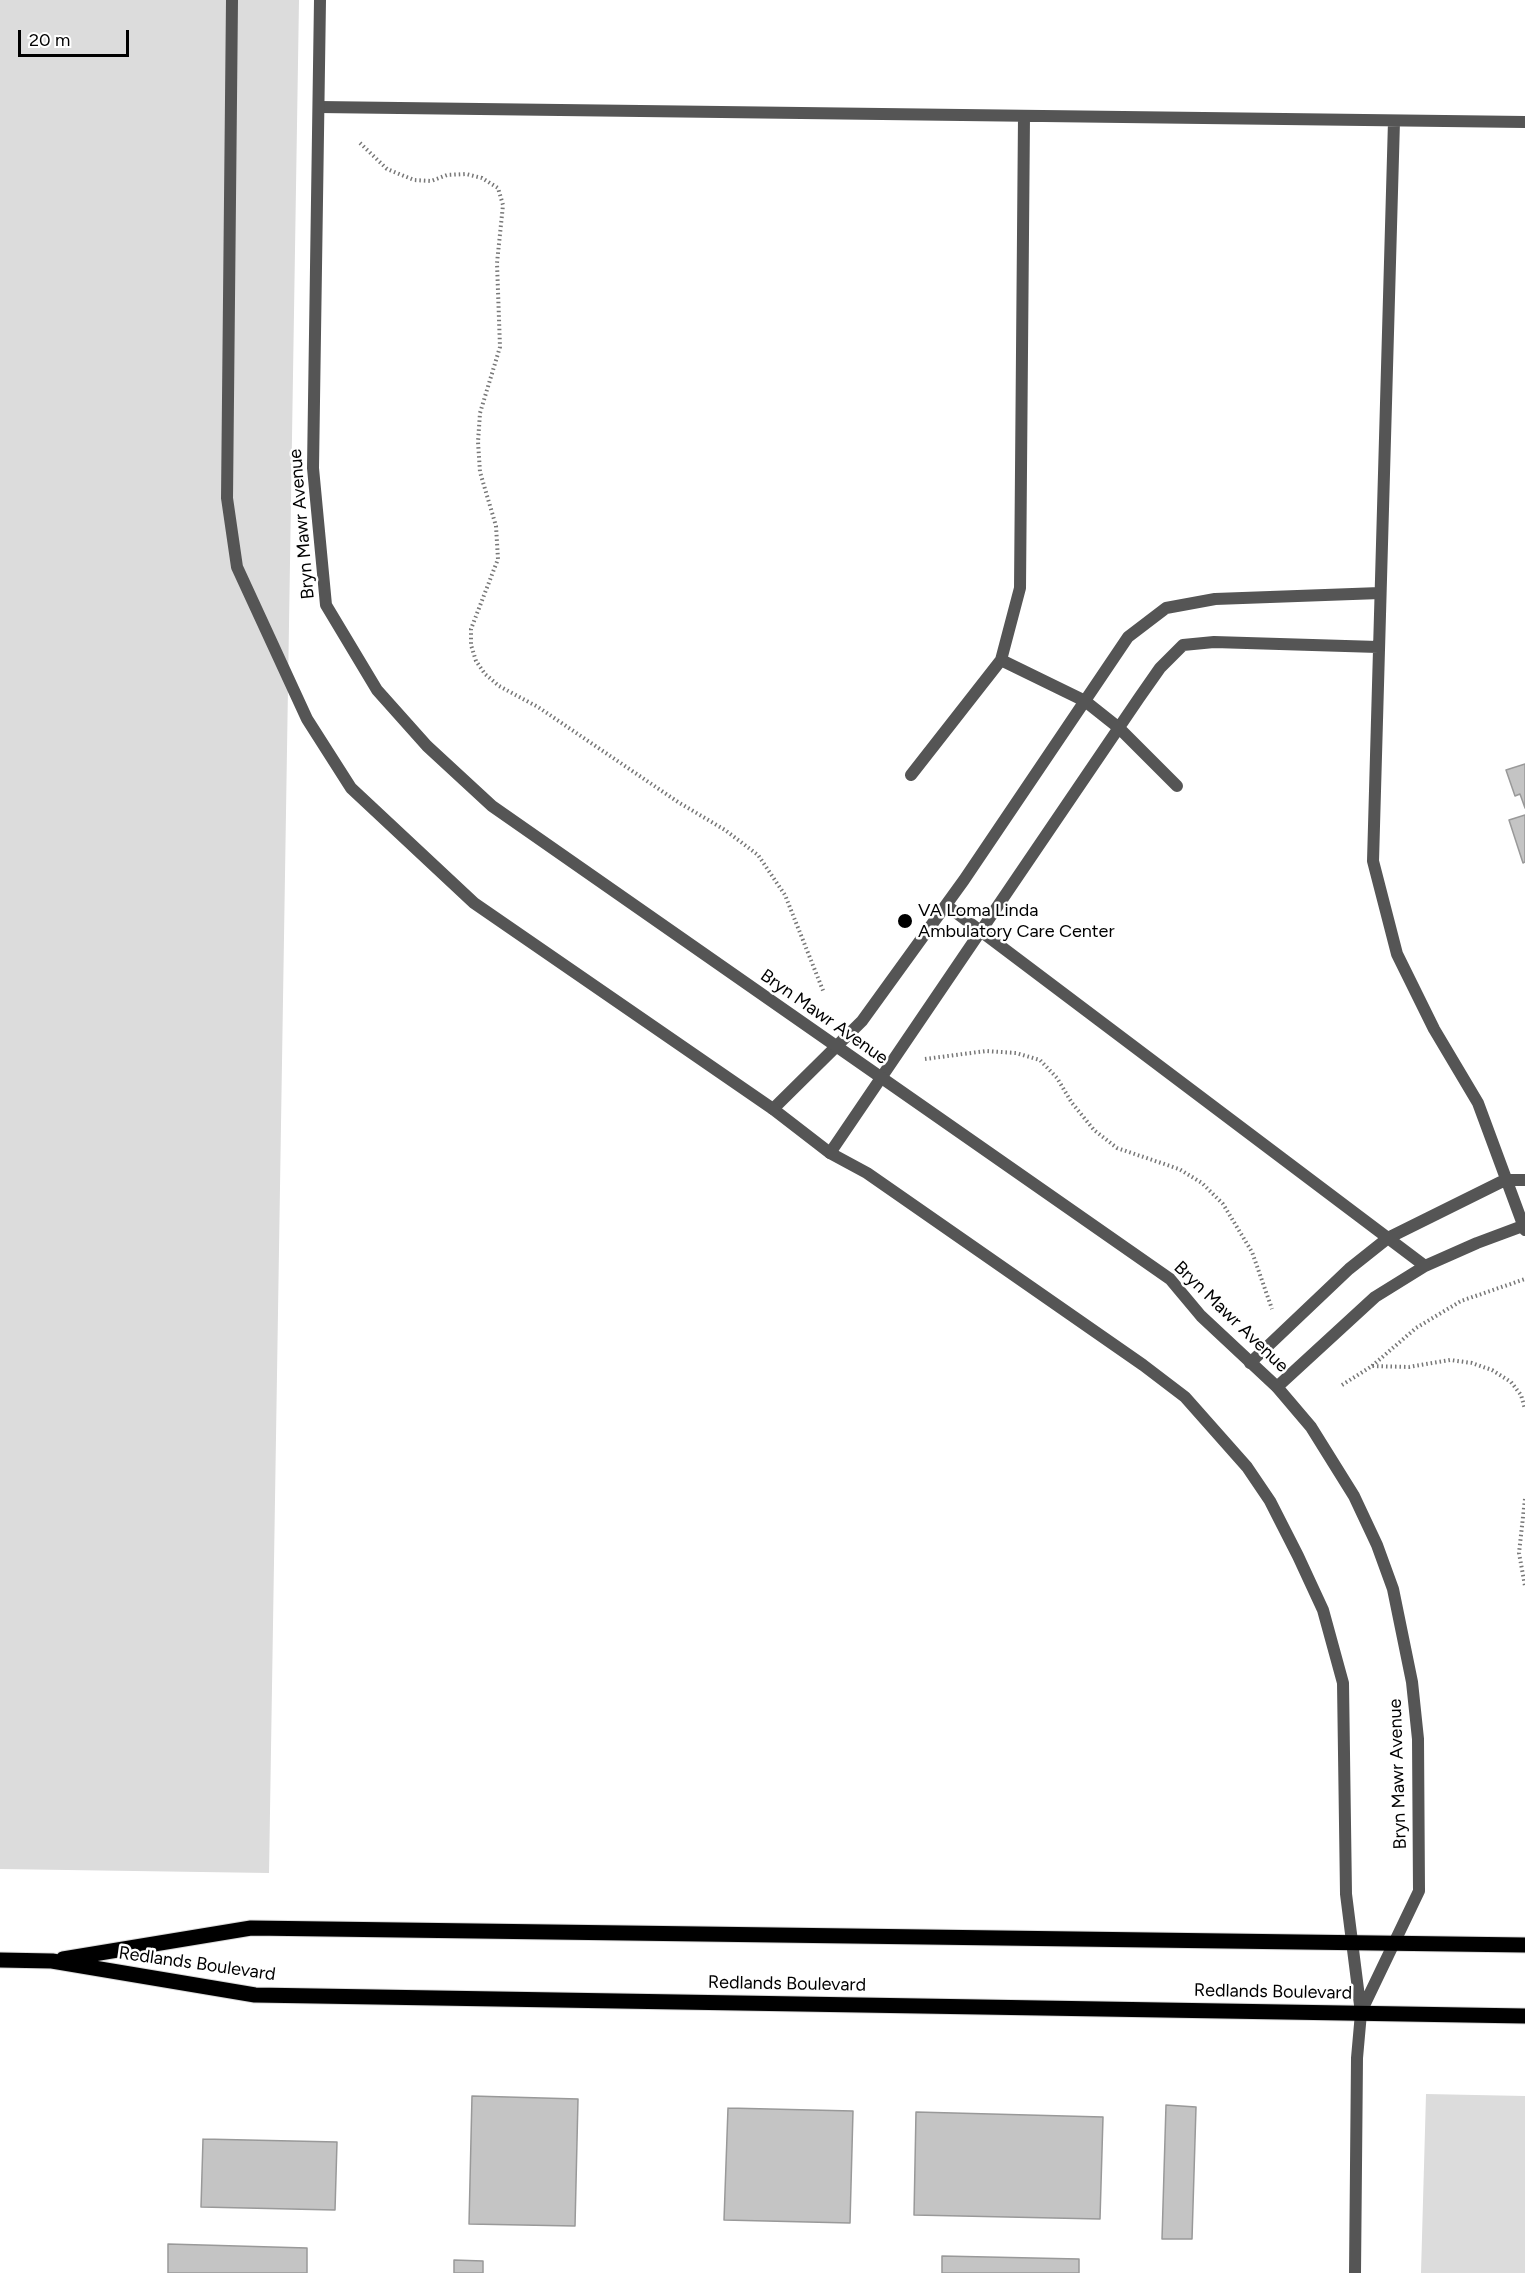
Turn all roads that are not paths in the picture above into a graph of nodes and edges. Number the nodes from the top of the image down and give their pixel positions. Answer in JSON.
{"nodes":[{"id":1,"x":232,"y":0,"type":"edge"},
{"id":2,"x":320,"y":0,"type":"edge"},
{"id":3,"x":319,"y":107,"type":"junction"},
{"id":4,"x":1024,"y":116,"type":"junction"},
{"id":5,"x":1394,"y":121,"type":"junction"},
{"id":6,"x":1525,"y":122,"type":"edge"},
{"id":7,"x":1380,"y":593,"type":"junction"},
{"id":8,"x":1378,"y":646,"type":"junction"},
{"id":9,"x":1001,"y":660,"type":"junction"},
{"id":10,"x":1085,"y":701,"type":"junction"},
{"id":11,"x":1119,"y":728,"type":"junction"},
{"id":12,"x":911,"y":775,"type":"dead end"},
{"id":13,"x":1177,"y":786,"type":"dead end"},
{"id":14,"x":946,"y":905,"type":"junction"},
{"id":15,"x":980,"y":931,"type":"junction"},
{"id":16,"x":836,"y":1047,"type":"junction"},
{"id":17,"x":880,"y":1079,"type":"junction"},
{"id":18,"x":773,"y":1109,"type":"junction"},
{"id":19,"x":830,"y":1153,"type":"junction"},
{"id":20,"x":1505,"y":1180,"type":"junction"},
{"id":21,"x":1525,"y":1180,"type":"edge"},
{"id":22,"x":1524,"y":1227,"type":"edge"},
{"id":23,"x":1388,"y":1238,"type":"junction"},
{"id":24,"x":1425,"y":1266,"type":"junction"},
{"id":25,"x":1250,"y":1363,"type":"junction"},
{"id":26,"x":1277,"y":1387,"type":"junction"},
{"id":27,"x":1352,"y":1943,"type":"junction"},
{"id":28,"x":1394,"y":1943,"type":"junction"},
{"id":29,"x":1525,"y":1945,"type":"edge"},
{"id":30,"x":0,"y":1960,"type":"edge"},
{"id":31,"x":52,"y":1961,"type":"junction"},
{"id":32,"x":1361,"y":2013,"type":"junction"},
{"id":33,"x":1525,"y":2016,"type":"edge"},
{"id":34,"x":1355,"y":2273,"type":"edge"}],
"edges":[{"from":1,"to":18,"type":"street","name":"Bryn Mawr Avenue"},
{"from":2,"to":3,"type":"street","name":"Bryn Mawr Avenue"},
{"from":3,"to":4,"type":"street"},
{"from":3,"to":16,"type":"street","name":"Bryn Mawr Avenue"},
{"from":4,"to":5,"type":"street"},
{"from":4,"to":9,"type":"street"},
{"from":5,"to":6,"type":"street"},
{"from":5,"to":7,"type":"street"},
{"from":7,"to":8,"type":"street"},
{"from":7,"to":10,"type":"street"},
{"from":8,"to":11,"type":"street"},
{"from":8,"to":20,"type":"street"},
{"from":9,"to":10,"type":"street"},
{"from":9,"to":12,"type":"street"},
{"from":10,"to":11,"type":"street"},
{"from":10,"to":14,"type":"street"},
{"from":11,"to":13,"type":"street"},
{"from":11,"to":15,"type":"street"},
{"from":14,"to":15,"type":"street"},
{"from":14,"to":16,"type":"street"},
{"from":15,"to":17,"type":"street"},
{"from":15,"to":23,"type":"street"},
{"from":16,"to":17,"type":"street","name":"Bryn Mawr Avenue"},
{"from":16,"to":18,"type":"street"},
{"from":17,"to":19,"type":"street"},
{"from":17,"to":25,"type":"street","name":"Bryn Mawr Avenue"},
{"from":18,"to":19,"type":"street","name":"Bryn Mawr Avenue"},
{"from":19,"to":27,"type":"street","name":"Bryn Mawr Avenue"},
{"from":20,"to":21,"type":"street"},
{"from":20,"to":22,"type":"street"},
{"from":20,"to":23,"type":"street"},
{"from":22,"to":24,"type":"street"},
{"from":23,"to":24,"type":"street"},
{"from":23,"to":25,"type":"street"},
{"from":24,"to":26,"type":"street"},
{"from":25,"to":26,"type":"street","name":"Bryn Mawr Avenue"},
{"from":26,"to":28,"type":"street","name":"Bryn Mawr Avenue"},
{"from":27,"to":28,"type":"main road","name":"Redlands Boulevard"},
{"from":27,"to":31,"type":"main road","name":"Redlands Boulevard"},
{"from":27,"to":32,"type":"street","name":"Bryn Mawr Avenue"},
{"from":28,"to":29,"type":"main road","name":"Redlands Boulevard"},
{"from":28,"to":32,"type":"street","name":"Bryn Mawr Avenue"},
{"from":30,"to":31,"type":"main road","name":"Redlands Boulevard"},
{"from":31,"to":32,"type":"main road","name":"Redlands Boulevard"},
{"from":32,"to":33,"type":"main road","name":"Redlands Boulevard"},
{"from":32,"to":34,"type":"street","name":"Bryn Mawr Avenue"}]}
